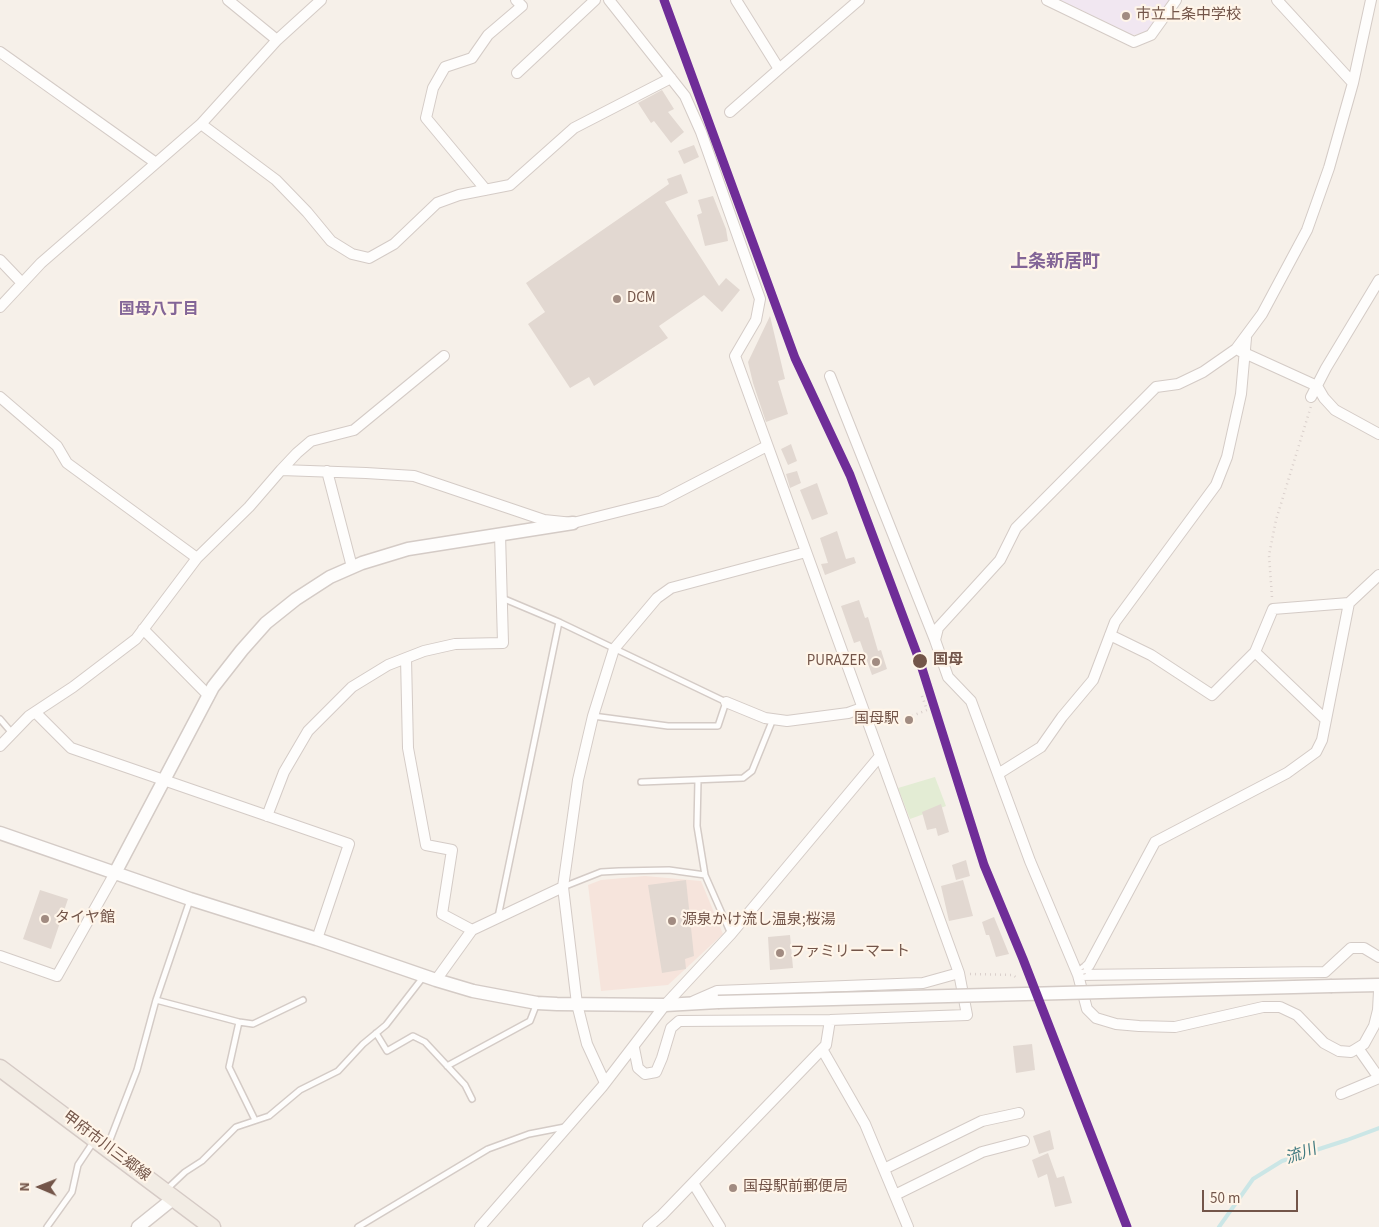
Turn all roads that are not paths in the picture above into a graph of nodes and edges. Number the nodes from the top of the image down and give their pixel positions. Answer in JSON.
{"nodes":[{"id":1,"x":228,"y":0,"type":"edge"},
{"id":2,"x":320,"y":0,"type":"edge"},
{"id":3,"x":516,"y":0,"type":"edge"},
{"id":4,"x":595,"y":0,"type":"edge"},
{"id":5,"x":609,"y":0,"type":"edge"},
{"id":6,"x":736,"y":0,"type":"edge"},
{"id":7,"x":859,"y":0,"type":"edge"},
{"id":8,"x":1046,"y":0,"type":"edge"},
{"id":9,"x":1176,"y":0,"type":"edge"},
{"id":10,"x":1277,"y":0,"type":"edge"},
{"id":11,"x":1362,"y":0,"type":"edge"},
{"id":12,"x":1370,"y":4,"type":"edge"},
{"id":13,"x":277,"y":40,"type":"junction"},
{"id":14,"x":0,"y":52,"type":"edge"},
{"id":15,"x":778,"y":69,"type":"junction"},
{"id":16,"x":517,"y":73,"type":"dead end"},
{"id":17,"x":671,"y":78,"type":"junction"},
{"id":18,"x":1353,"y":83,"type":"junction"},
{"id":19,"x":730,"y":112,"type":"dead end"},
{"id":20,"x":201,"y":124,"type":"junction"},
{"id":21,"x":156,"y":163,"type":"junction"},
{"id":22,"x":486,"y":190,"type":"junction"},
{"id":23,"x":0,"y":260,"type":"edge"},
{"id":24,"x":1379,"y":280,"type":"edge"},
{"id":25,"x":22,"y":283,"type":"junction"},
{"id":26,"x":0,"y":307,"type":"edge"},
{"id":27,"x":1240,"y":351,"type":"junction"},
{"id":28,"x":444,"y":356,"type":"dead end"},
{"id":29,"x":830,"y":376,"type":"dead end"},
{"id":30,"x":1317,"y":386,"type":"junction"},
{"id":31,"x":0,"y":397,"type":"edge"},
{"id":32,"x":1311,"y":397,"type":"road end"},
{"id":33,"x":1379,"y":434,"type":"edge"},
{"id":34,"x":767,"y":446,"type":"junction"},
{"id":35,"x":281,"y":470,"type":"junction"},
{"id":36,"x":327,"y":472,"type":"junction"},
{"id":37,"x":573,"y":523,"type":"junction"},
{"id":38,"x":500,"y":534,"type":"junction"},
{"id":39,"x":806,"y":552,"type":"junction"},
{"id":40,"x":197,"y":558,"type":"junction"},
{"id":41,"x":352,"y":567,"type":"junction"},
{"id":42,"x":1379,"y":574,"type":"edge"},
{"id":43,"x":502,"y":598,"type":"junction"},
{"id":44,"x":1349,"y":603,"type":"junction"},
{"id":45,"x":559,"y":622,"type":"junction"},
{"id":46,"x":144,"y":629,"type":"junction"},
{"id":47,"x":1110,"y":635,"type":"junction"},
{"id":48,"x":935,"y":640,"type":"junction"},
{"id":49,"x":614,"y":649,"type":"junction"},
{"id":50,"x":1255,"y":652,"type":"junction"},
{"id":51,"x":406,"y":658,"type":"junction"},
{"id":52,"x":209,"y":696,"type":"junction"},
{"id":53,"x":726,"y":702,"type":"junction"},
{"id":54,"x":862,"y":708,"type":"junction"},
{"id":55,"x":35,"y":712,"type":"junction"},
{"id":56,"x":593,"y":716,"type":"junction"},
{"id":57,"x":773,"y":719,"type":"junction"},
{"id":58,"x":0,"y":720,"type":"edge"},
{"id":59,"x":1326,"y":720,"type":"junction"},
{"id":60,"x":13,"y":733,"type":"junction"},
{"id":61,"x":0,"y":746,"type":"edge"},
{"id":62,"x":880,"y":756,"type":"junction"},
{"id":63,"x":998,"y":774,"type":"junction"},
{"id":64,"x":165,"y":780,"type":"junction"},
{"id":65,"x":698,"y":780,"type":"junction"},
{"id":66,"x":641,"y":782,"type":"dead end"},
{"id":67,"x":267,"y":816,"type":"junction"},
{"id":68,"x":0,"y":832,"type":"edge"},
{"id":69,"x":114,"y":873,"type":"junction"},
{"id":70,"x":705,"y":875,"type":"junction"},
{"id":71,"x":563,"y":887,"type":"junction"},
{"id":72,"x":190,"y":899,"type":"junction"},
{"id":73,"x":498,"y":917,"type":"junction"},
{"id":74,"x":472,"y":930,"type":"junction"},
{"id":75,"x":731,"y":934,"type":"junction"},
{"id":76,"x":317,"y":939,"type":"junction"},
{"id":77,"x":0,"y":956,"type":"edge"},
{"id":78,"x":1379,"y":957,"type":"edge"},
{"id":79,"x":959,"y":973,"type":"junction"},
{"id":80,"x":1082,"y":977,"type":"junction"},
{"id":81,"x":430,"y":978,"type":"junction"},
{"id":82,"x":1379,"y":985,"type":"edge"},
{"id":83,"x":1379,"y":991,"type":"edge"},
{"id":84,"x":156,"y":1000,"type":"junction"},
{"id":85,"x":303,"y":1000,"type":"dead end"},
{"id":86,"x":537,"y":1003,"type":"junction"},
{"id":87,"x":577,"y":1004,"type":"junction"},
{"id":88,"x":688,"y":1004,"type":"junction"},
{"id":89,"x":666,"y":1005,"type":"junction"},
{"id":90,"x":830,"y":1020,"type":"junction"},
{"id":91,"x":239,"y":1022,"type":"junction"},
{"id":92,"x":376,"y":1033,"type":"junction"},
{"id":93,"x":634,"y":1048,"type":"junction"},
{"id":94,"x":1358,"y":1048,"type":"junction"},
{"id":95,"x":822,"y":1050,"type":"junction"},
{"id":96,"x":447,"y":1066,"type":"junction"},
{"id":97,"x":0,"y":1068,"type":"edge"},
{"id":98,"x":1379,"y":1078,"type":"edge"},
{"id":99,"x":605,"y":1084,"type":"junction"},
{"id":100,"x":1341,"y":1094,"type":"dead end"},
{"id":101,"x":472,"y":1099,"type":"dead end"},
{"id":102,"x":1019,"y":1113,"type":"dead end"},
{"id":103,"x":255,"y":1120,"type":"junction"},
{"id":104,"x":567,"y":1126,"type":"junction"},
{"id":105,"x":1024,"y":1141,"type":"dead end"},
{"id":106,"x":101,"y":1144,"type":"junction"},
{"id":107,"x":884,"y":1168,"type":"junction"},
{"id":108,"x":692,"y":1183,"type":"junction"},
{"id":109,"x":169,"y":1195,"type":"junction"},
{"id":110,"x":895,"y":1196,"type":"junction"},
{"id":111,"x":47,"y":1227,"type":"edge"},
{"id":112,"x":138,"y":1227,"type":"edge"},
{"id":113,"x":212,"y":1227,"type":"edge"},
{"id":114,"x":358,"y":1227,"type":"edge"},
{"id":115,"x":480,"y":1227,"type":"edge"},
{"id":116,"x":648,"y":1227,"type":"edge"},
{"id":117,"x":720,"y":1227,"type":"edge"},
{"id":118,"x":908,"y":1227,"type":"edge"}],
"edges":[{"from":1,"to":13,"type":"street"},
{"from":2,"to":13,"type":"street"},
{"from":3,"to":22,"type":"street"},
{"from":4,"to":16,"type":"street"},
{"from":5,"to":17,"type":"street"},
{"from":6,"to":15,"type":"street"},
{"from":7,"to":15,"type":"street"},
{"from":8,"to":9,"type":"street"},
{"from":10,"to":18,"type":"street"},
{"from":11,"to":12,"type":"street"},
{"from":12,"to":18,"type":"street"},
{"from":13,"to":20,"type":"street"},
{"from":14,"to":21,"type":"street"},
{"from":15,"to":19,"type":"street"},
{"from":17,"to":22,"type":"street"},
{"from":17,"to":34,"type":"street"},
{"from":18,"to":27,"type":"street"},
{"from":20,"to":21,"type":"street"},
{"from":20,"to":22,"type":"street"},
{"from":21,"to":25,"type":"street"},
{"from":23,"to":25,"type":"street"},
{"from":24,"to":30,"type":"street"},
{"from":25,"to":26,"type":"street"},
{"from":27,"to":30,"type":"street"},
{"from":27,"to":47,"type":"street"},
{"from":27,"to":48,"type":"street"},
{"from":28,"to":35,"type":"street"},
{"from":29,"to":48,"type":"street"},
{"from":30,"to":32,"type":"street"},
{"from":30,"to":33,"type":"street"},
{"from":31,"to":40,"type":"street"},
{"from":34,"to":37,"type":"street"},
{"from":34,"to":39,"type":"street"},
{"from":35,"to":36,"type":"street"},
{"from":35,"to":40,"type":"street"},
{"from":36,"to":37,"type":"street"},
{"from":36,"to":41,"type":"street"},
{"from":37,"to":38,"type":"street"},
{"from":38,"to":41,"type":"street"},
{"from":38,"to":43,"type":"street"},
{"from":39,"to":49,"type":"street"},
{"from":39,"to":54,"type":"street"},
{"from":40,"to":46,"type":"street"},
{"from":41,"to":52,"type":"street"},
{"from":42,"to":44,"type":"street"},
{"from":43,"to":45,"type":"lane"},
{"from":43,"to":51,"type":"street"},
{"from":44,"to":50,"type":"street"},
{"from":44,"to":59,"type":"street"},
{"from":45,"to":49,"type":"lane"},
{"from":45,"to":73,"type":"lane"},
{"from":46,"to":52,"type":"street"},
{"from":46,"to":55,"type":"street"},
{"from":47,"to":50,"type":"street"},
{"from":47,"to":63,"type":"street"},
{"from":48,"to":63,"type":"street"},
{"from":49,"to":53,"type":"lane"},
{"from":49,"to":56,"type":"street"},
{"from":50,"to":59,"type":"street"},
{"from":51,"to":67,"type":"street"},
{"from":51,"to":74,"type":"street"},
{"from":52,"to":64,"type":"street"},
{"from":53,"to":56,"type":"lane"},
{"from":53,"to":57,"type":"street"},
{"from":54,"to":57,"type":"street"},
{"from":54,"to":62,"type":"street"},
{"from":55,"to":60,"type":"street"},
{"from":55,"to":64,"type":"street"},
{"from":56,"to":71,"type":"street"},
{"from":57,"to":65,"type":"lane"},
{"from":58,"to":60,"type":"lane"},
{"from":59,"to":80,"type":"street"},
{"from":60,"to":61,"type":"street"},
{"from":62,"to":75,"type":"street"},
{"from":62,"to":79,"type":"street"},
{"from":63,"to":80,"type":"street"},
{"from":64,"to":67,"type":"street"},
{"from":64,"to":69,"type":"street"},
{"from":65,"to":66,"type":"lane"},
{"from":65,"to":70,"type":"lane"},
{"from":67,"to":76,"type":"street"},
{"from":68,"to":69,"type":"street"},
{"from":69,"to":72,"type":"street"},
{"from":69,"to":77,"type":"street"},
{"from":70,"to":71,"type":"lane"},
{"from":70,"to":75,"type":"lane"},
{"from":71,"to":73,"type":"street"},
{"from":71,"to":87,"type":"street"},
{"from":72,"to":76,"type":"street"},
{"from":72,"to":84,"type":"lane"},
{"from":73,"to":74,"type":"street"},
{"from":74,"to":81,"type":"street"},
{"from":75,"to":89,"type":"street"},
{"from":76,"to":81,"type":"street"},
{"from":78,"to":80,"type":"street"},
{"from":79,"to":88,"type":"street"},
{"from":79,"to":90,"type":"street"},
{"from":80,"to":94,"type":"street"},
{"from":81,"to":86,"type":"street"},
{"from":81,"to":92,"type":"lane"},
{"from":82,"to":88,"type":"street","bridge":true},
{"from":83,"to":94,"type":"street"},
{"from":84,"to":91,"type":"lane"},
{"from":84,"to":106,"type":"lane"},
{"from":85,"to":91,"type":"lane"},
{"from":86,"to":87,"type":"street"},
{"from":86,"to":96,"type":"lane"},
{"from":87,"to":89,"type":"street"},
{"from":87,"to":99,"type":"street"},
{"from":88,"to":89,"type":"street"},
{"from":89,"to":93,"type":"street"},
{"from":90,"to":93,"type":"street"},
{"from":90,"to":95,"type":"street"},
{"from":91,"to":103,"type":"lane"},
{"from":92,"to":96,"type":"lane"},
{"from":92,"to":103,"type":"lane"},
{"from":93,"to":99,"type":"street"},
{"from":94,"to":98,"type":"street"},
{"from":95,"to":107,"type":"street"},
{"from":95,"to":108,"type":"street"},
{"from":96,"to":101,"type":"lane"},
{"from":97,"to":106,"type":"main road","name":"甲府市川三郷線"},
{"from":98,"to":100,"type":"street"},
{"from":99,"to":104,"type":"street"},
{"from":102,"to":107,"type":"street"},
{"from":103,"to":109,"type":"lane"},
{"from":104,"to":114,"type":"lane"},
{"from":104,"to":115,"type":"street"},
{"from":105,"to":110,"type":"street"},
{"from":106,"to":109,"type":"main road","name":"甲府市川三郷線"},
{"from":106,"to":111,"type":"lane"},
{"from":107,"to":110,"type":"street"},
{"from":108,"to":116,"type":"street"},
{"from":108,"to":117,"type":"street"},
{"from":109,"to":112,"type":"street"},
{"from":109,"to":113,"type":"main road","name":"甲府市川三郷線"},
{"from":110,"to":118,"type":"street"}]}
